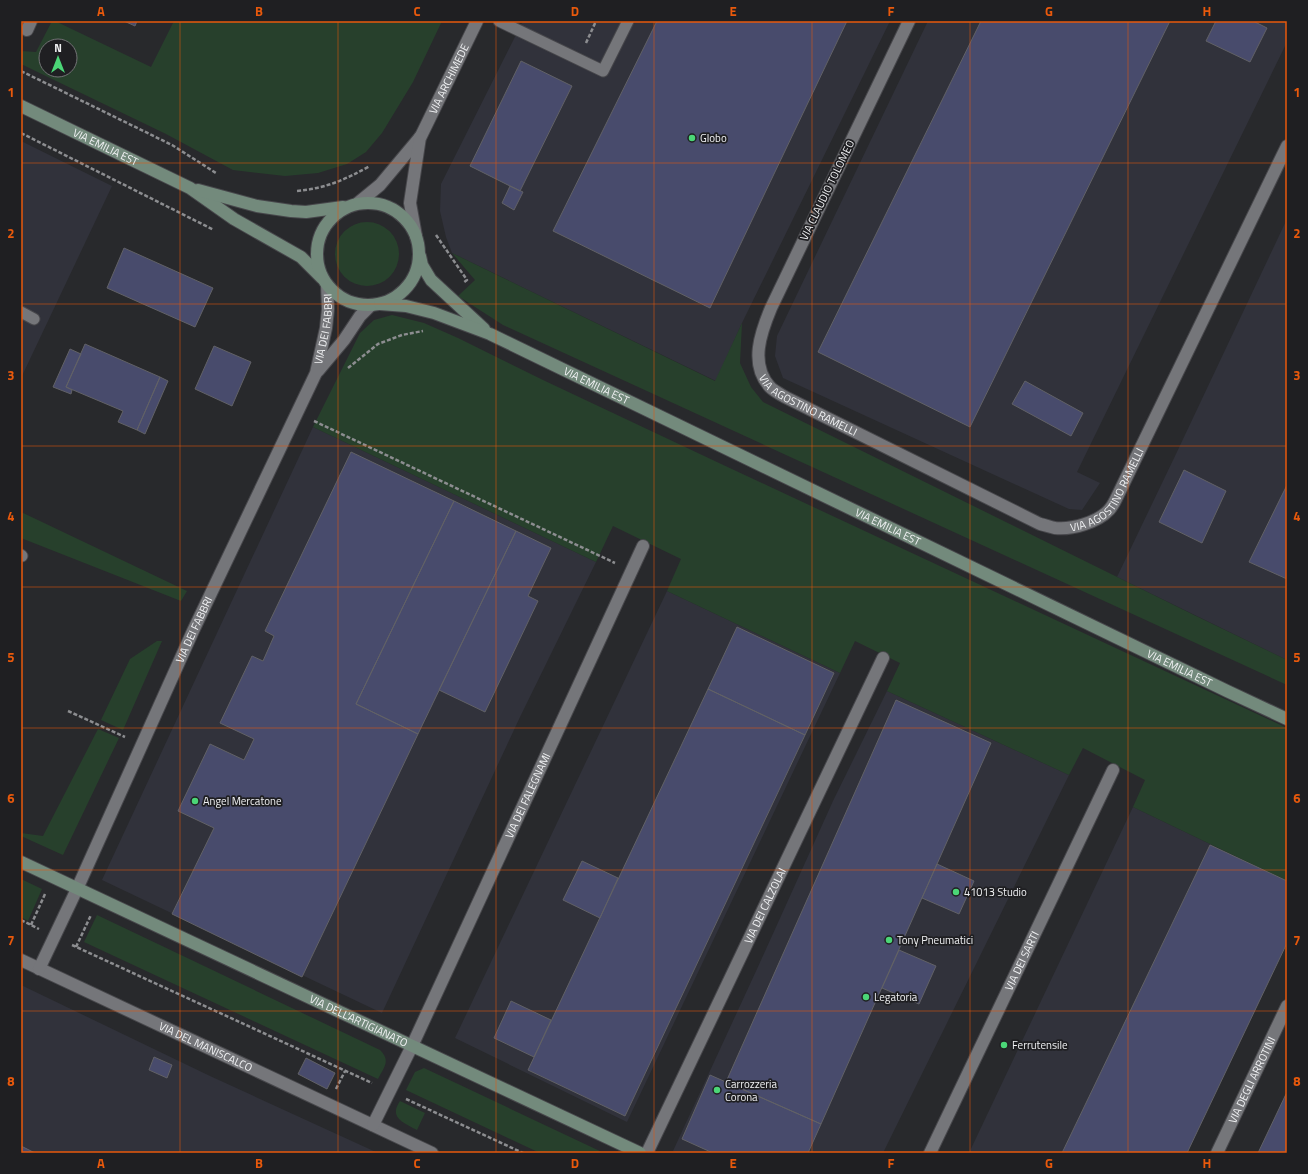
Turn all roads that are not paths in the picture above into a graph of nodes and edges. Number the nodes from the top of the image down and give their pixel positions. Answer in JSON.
{"nodes":[{"id":1,"x":477,"y":21,"type":"edge"},
{"id":2,"x":499,"y":21,"type":"edge"},
{"id":3,"x":628,"y":21,"type":"edge"},
{"id":4,"x":909,"y":21,"type":"edge"},
{"id":5,"x":21,"y":106,"type":"edge"},
{"id":6,"x":420,"y":136,"type":"junction"},
{"id":7,"x":1287,"y":146,"type":"edge"},
{"id":8,"x":190,"y":188,"type":"junction"},
{"id":9,"x":358,"y":203,"type":"junction"},
{"id":10,"x":346,"y":207,"type":"junction"},
{"id":11,"x":416,"y":236,"type":"junction"},
{"id":12,"x":419,"y":248,"type":"junction"},
{"id":13,"x":324,"y":281,"type":"junction"},
{"id":14,"x":376,"y":304,"type":"junction"},
{"id":15,"x":21,"y":312,"type":"edge"},
{"id":16,"x":34,"y":319,"type":"dead end"},
{"id":17,"x":490,"y":334,"type":"junction"},
{"id":18,"x":758,"y":364,"type":"joint"},
{"id":19,"x":316,"y":373,"type":"junction"},
{"id":20,"x":643,"y":546,"type":"dead end"},
{"id":21,"x":883,"y":658,"type":"dead end"},
{"id":22,"x":1287,"y":719,"type":"edge"},
{"id":23,"x":1113,"y":770,"type":"dead end"},
{"id":24,"x":21,"y":862,"type":"edge"},
{"id":25,"x":77,"y":889,"type":"junction"},
{"id":26,"x":21,"y":960,"type":"edge"},
{"id":27,"x":39,"y":969,"type":"junction"},
{"id":28,"x":1287,"y":1006,"type":"edge"},
{"id":29,"x":412,"y":1046,"type":"junction"},
{"id":30,"x":373,"y":1125,"type":"junction"},
{"id":31,"x":432,"y":1153,"type":"edge"},
{"id":32,"x":640,"y":1153,"type":"edge"},
{"id":33,"x":647,"y":1153,"type":"edge"},
{"id":34,"x":930,"y":1153,"type":"edge"},
{"id":35,"x":1217,"y":1153,"type":"edge"}],
"edges":[{"from":1,"to":6,"type":"street","name":"VIA ARCHIMEDE"},
{"from":2,"to":3,"type":"lane"},
{"from":4,"to":18,"type":"street","name":"VIA CLAUDIO TOLOMEO"},
{"from":5,"to":8,"type":"main road","name":"VIA EMILIA EST"},
{"from":6,"to":9,"type":"street","name":"VIA ARCHIMEDE"},
{"from":6,"to":11,"type":"street","name":"VIA ARCHIMEDE"},
{"from":7,"to":18,"type":"street","name":"VIA AGOSTINO RAMELLI"},
{"from":8,"to":10,"type":"main road","name":"VIA EMILIA EST"},
{"from":8,"to":13,"type":"main road","name":"VIA EMILIA EST"},
{"from":9,"to":10,"type":"main road","name":"VIA EMILIA EST"},
{"from":9,"to":11,"type":"main road","name":"VIA EMILIA EST"},
{"from":10,"to":13,"type":"main road","name":"VIA EMILIA EST"},
{"from":11,"to":12,"type":"main road","name":"VIA EMILIA EST"},
{"from":12,"to":14,"type":"main road","name":"VIA EMILIA EST"},
{"from":12,"to":17,"type":"main road","name":"VIA EMILIA EST"},
{"from":13,"to":14,"type":"main road","name":"VIA EMILIA EST"},
{"from":13,"to":19,"type":"street","name":"VIA DEI FABBRI"},
{"from":14,"to":17,"type":"main road","name":"VIA EMILIA EST"},
{"from":14,"to":19,"type":"street","name":"VIA DEI FABBRI"},
{"from":15,"to":16,"type":"lane"},
{"from":17,"to":22,"type":"main road","name":"VIA EMILIA EST"},
{"from":19,"to":25,"type":"street","name":"VIA DEI FABBRI"},
{"from":20,"to":29,"type":"street","name":"VIA DEI FALEGNAMI"},
{"from":21,"to":33,"type":"street","name":"VIA DEI CALZOLAI"},
{"from":23,"to":34,"type":"street","name":"VIA DEI SARTI"},
{"from":24,"to":25,"type":"main road","name":"VIA DELL'ARTIGIANATO"},
{"from":25,"to":27,"type":"street"},
{"from":25,"to":29,"type":"main road","name":"VIA DELL'ARTIGIANATO"},
{"from":26,"to":27,"type":"street","name":"VIA DEL MANISCALCO"},
{"from":27,"to":30,"type":"street","name":"VIA DEL MANISCALCO"},
{"from":28,"to":35,"type":"street","name":"VIA DEGLI ARROTINI"},
{"from":29,"to":30,"type":"street"},
{"from":29,"to":32,"type":"main road","name":"VIA DELL'ARTIGIANATO"},
{"from":30,"to":31,"type":"street","name":"VIA DEL MANISCALCO"}]}
